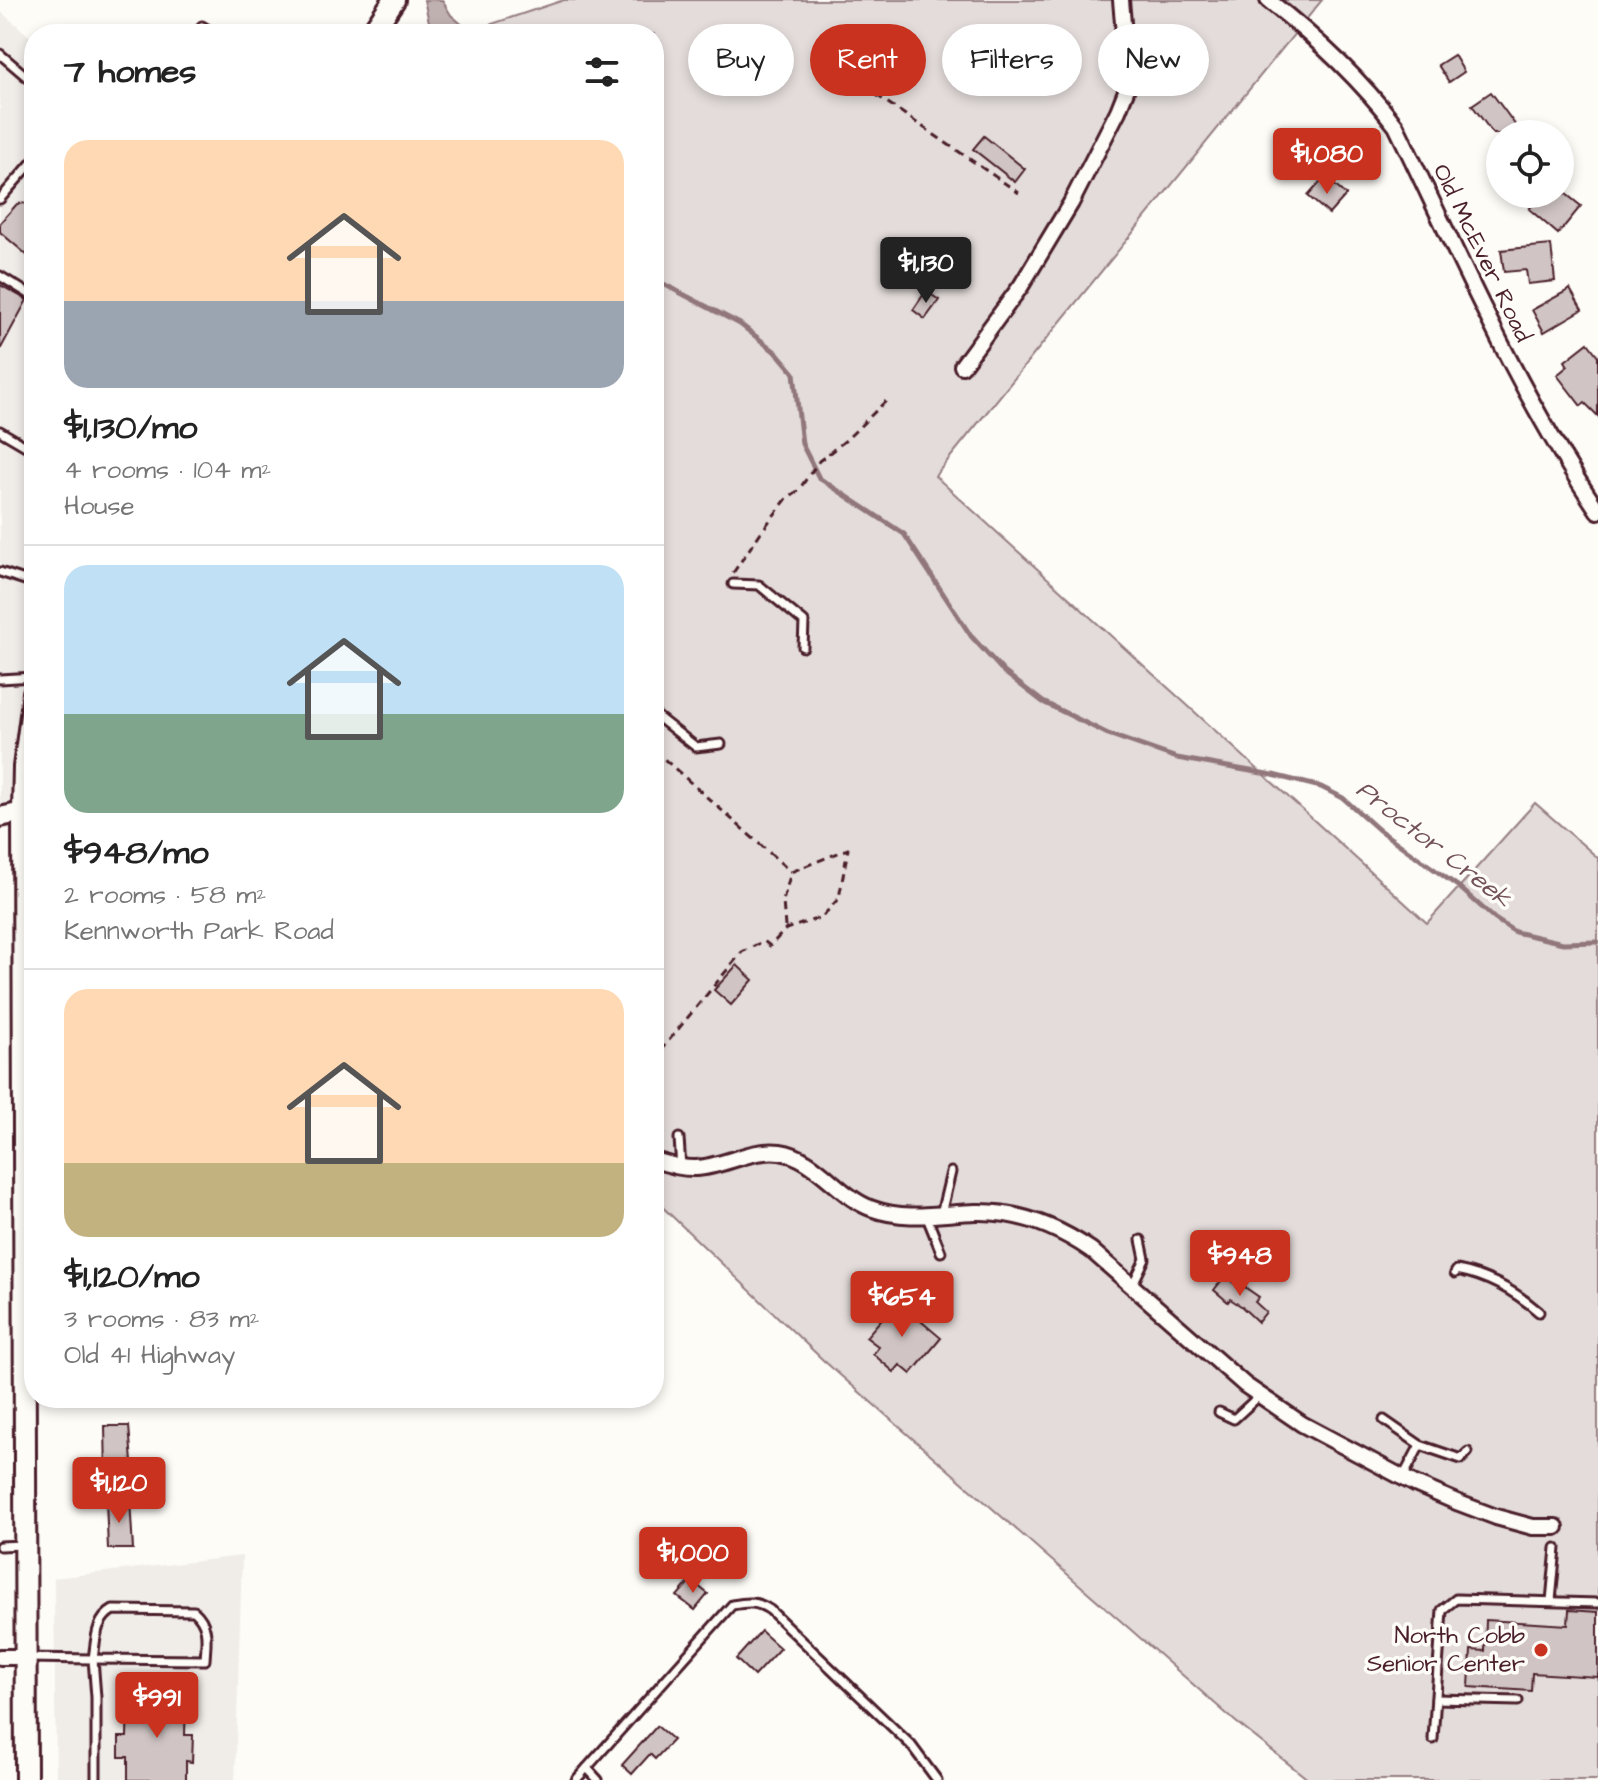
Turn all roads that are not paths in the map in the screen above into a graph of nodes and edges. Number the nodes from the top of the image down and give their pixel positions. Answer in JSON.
{"nodes":[{"id":1,"x":394,"y":0,"type":"edge"},
{"id":2,"x":1121,"y":0,"type":"edge"},
{"id":3,"x":1268,"y":0,"type":"edge"},
{"id":4,"x":378,"y":24,"type":"edge"},
{"id":5,"x":0,"y":54,"type":"edge"},
{"id":6,"x":24,"y":74,"type":"edge"},
{"id":7,"x":24,"y":171,"type":"edge"},
{"id":8,"x":0,"y":199,"type":"edge"},
{"id":9,"x":0,"y":276,"type":"edge"},
{"id":10,"x":24,"y":291,"type":"edge"},
{"id":11,"x":962,"y":366,"type":"dead end"},
{"id":12,"x":0,"y":431,"type":"edge"},
{"id":13,"x":24,"y":445,"type":"edge"},
{"id":14,"x":1598,"y":511,"type":"edge"},
{"id":15,"x":0,"y":572,"type":"edge"},
{"id":16,"x":24,"y":580,"type":"edge"},
{"id":17,"x":731,"y":581,"type":"road end"},
{"id":18,"x":803,"y":647,"type":"dead end"},
{"id":19,"x":24,"y":678,"type":"edge"},
{"id":20,"x":0,"y":679,"type":"edge"},
{"id":21,"x":664,"y":722,"type":"edge"},
{"id":22,"x":721,"y":744,"type":"dead end"},
{"id":23,"x":24,"y":812,"type":"edge"},
{"id":24,"x":0,"y":817,"type":"edge"},
{"id":25,"x":679,"y":1138,"type":"dead end"},
{"id":26,"x":664,"y":1163,"type":"edge"},
{"id":27,"x":681,"y":1168,"type":"junction"},
{"id":28,"x":951,"y":1172,"type":"dead end"},
{"id":29,"x":934,"y":1215,"type":"junction"},
{"id":30,"x":1141,"y":1240,"type":"dead end"},
{"id":31,"x":941,"y":1252,"type":"dead end"},
{"id":32,"x":1455,"y":1273,"type":"dead end"},
{"id":33,"x":1132,"y":1286,"type":"junction"},
{"id":34,"x":1539,"y":1312,"type":"dead end"},
{"id":35,"x":1259,"y":1396,"type":"junction"},
{"id":36,"x":25,"y":1408,"type":"edge"},
{"id":37,"x":1219,"y":1412,"type":"dead end"},
{"id":38,"x":1384,"y":1420,"type":"dead end"},
{"id":39,"x":1420,"y":1445,"type":"junction"},
{"id":40,"x":1468,"y":1452,"type":"dead end"},
{"id":41,"x":1403,"y":1477,"type":"junction"},
{"id":42,"x":1556,"y":1527,"type":"dead end"},
{"id":43,"x":24,"y":1545,"type":"junction"},
{"id":44,"x":0,"y":1546,"type":"edge"},
{"id":45,"x":1556,"y":1548,"type":"dead end"},
{"id":46,"x":1551,"y":1601,"type":"junction"},
{"id":47,"x":1598,"y":1603,"type":"edge"},
{"id":48,"x":0,"y":1657,"type":"edge"},
{"id":49,"x":25,"y":1657,"type":"junction"},
{"id":50,"x":93,"y":1659,"type":"junction"},
{"id":51,"x":1436,"y":1699,"type":"junction"},
{"id":52,"x":1518,"y":1701,"type":"dead end"},
{"id":53,"x":1433,"y":1739,"type":"dead end"},
{"id":54,"x":587,"y":1768,"type":"junction"},
{"id":55,"x":26,"y":1780,"type":"edge"},
{"id":56,"x":96,"y":1780,"type":"edge"},
{"id":57,"x":576,"y":1780,"type":"edge"},
{"id":58,"x":598,"y":1780,"type":"edge"},
{"id":59,"x":937,"y":1780,"type":"edge"}],
"edges":[{"from":1,"to":4,"type":"main road"},
{"from":2,"to":11,"type":"street"},
{"from":3,"to":14,"type":"street","name":"Old McEver Road"},
{"from":5,"to":6,"type":"lane"},
{"from":7,"to":8,"type":"lane"},
{"from":9,"to":10,"type":"lane"},
{"from":12,"to":13,"type":"lane"},
{"from":15,"to":16,"type":"lane"},
{"from":17,"to":18,"type":"lane"},
{"from":19,"to":20,"type":"lane"},
{"from":21,"to":22,"type":"lane"},
{"from":23,"to":24,"type":"street"},
{"from":25,"to":27,"type":"lane"},
{"from":26,"to":27,"type":"street"},
{"from":27,"to":29,"type":"street"},
{"from":28,"to":29,"type":"lane"},
{"from":29,"to":31,"type":"lane"},
{"from":29,"to":33,"type":"street"},
{"from":30,"to":33,"type":"lane"},
{"from":32,"to":34,"type":"lane"},
{"from":33,"to":35,"type":"street"},
{"from":35,"to":37,"type":"lane"},
{"from":35,"to":41,"type":"street"},
{"from":36,"to":43,"type":"main road"},
{"from":38,"to":39,"type":"lane"},
{"from":39,"to":40,"type":"lane"},
{"from":39,"to":41,"type":"lane"},
{"from":41,"to":42,"type":"street"},
{"from":43,"to":44,"type":"lane"},
{"from":43,"to":49,"type":"main road"},
{"from":45,"to":46,"type":"lane"},
{"from":46,"to":47,"type":"lane"},
{"from":46,"to":51,"type":"lane"},
{"from":48,"to":49,"type":"street"},
{"from":49,"to":50,"type":"lane"},
{"from":49,"to":55,"type":"main road"},
{"from":50,"to":50,"type":"lane"},
{"from":50,"to":56,"type":"lane"},
{"from":51,"to":52,"type":"lane"},
{"from":51,"to":53,"type":"lane"},
{"from":54,"to":57,"type":"lane"},
{"from":54,"to":58,"type":"lane"},
{"from":54,"to":59,"type":"lane"}]}
